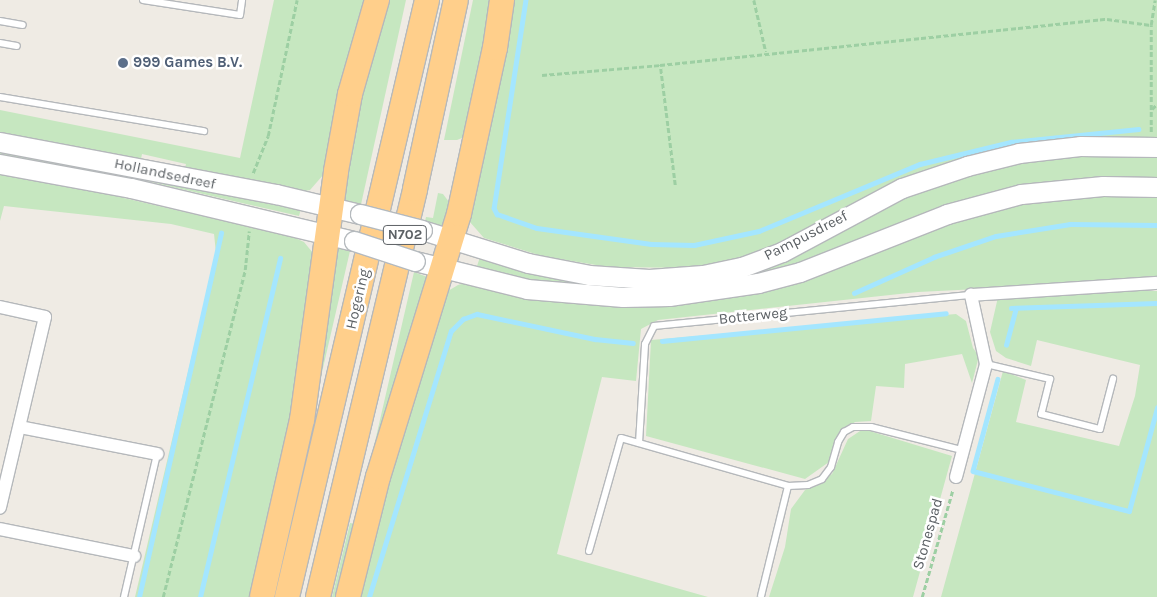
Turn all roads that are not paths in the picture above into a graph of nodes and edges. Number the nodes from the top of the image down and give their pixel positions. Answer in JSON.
{"nodes":[{"id":1,"x":143,"y":0,"type":"edge"},
{"id":2,"x":242,"y":0,"type":"edge"},
{"id":3,"x":377,"y":0,"type":"edge"},
{"id":4,"x":427,"y":0,"type":"edge"},
{"id":5,"x":456,"y":0,"type":"edge"},
{"id":6,"x":502,"y":0,"type":"edge"},
{"id":7,"x":0,"y":21,"type":"edge"},
{"id":8,"x":23,"y":24,"type":"dead end"},
{"id":9,"x":0,"y":43,"type":"edge"},
{"id":10,"x":17,"y":46,"type":"dead end"},
{"id":11,"x":0,"y":97,"type":"edge"},
{"id":12,"x":204,"y":131,"type":"dead end"},
{"id":13,"x":0,"y":142,"type":"edge"},
{"id":14,"x":1154,"y":146,"type":"edge"},
{"id":15,"x":0,"y":164,"type":"edge"},
{"id":16,"x":1157,"y":187,"type":"edge"},
{"id":17,"x":331,"y":206,"type":"junction"},
{"id":18,"x":422,"y":230,"type":"joint"},
{"id":19,"x":327,"y":234,"type":"junction"},
{"id":20,"x":452,"y":238,"type":"junction"},
{"id":21,"x":415,"y":261,"type":"joint"},
{"id":22,"x":442,"y":269,"type":"junction"},
{"id":23,"x":1157,"y":283,"type":"edge"},
{"id":24,"x":971,"y":295,"type":"junction"},
{"id":25,"x":0,"y":307,"type":"edge"},
{"id":26,"x":986,"y":364,"type":"junction"},
{"id":27,"x":1112,"y":379,"type":"dead end"},
{"id":28,"x":20,"y":427,"type":"junction"},
{"id":29,"x":639,"y":443,"type":"junction"},
{"id":30,"x":962,"y":450,"type":"junction"},
{"id":31,"x":157,"y":454,"type":"joint"},
{"id":32,"x":956,"y":478,"type":"road end"},
{"id":33,"x":788,"y":486,"type":"junction"},
{"id":34,"x":0,"y":508,"type":"edge"},
{"id":35,"x":0,"y":529,"type":"edge"},
{"id":36,"x":589,"y":551,"type":"dead end"},
{"id":37,"x":134,"y":556,"type":"junction"},
{"id":38,"x":761,"y":596,"type":"dead end"},
{"id":39,"x":124,"y":597,"type":"edge"},
{"id":40,"x":262,"y":597,"type":"edge"},
{"id":41,"x":287,"y":597,"type":"edge"},
{"id":42,"x":318,"y":597,"type":"edge"},
{"id":43,"x":348,"y":597,"type":"edge"}],
"edges":[{"from":1,"to":2,"type":"lane"},
{"from":3,"to":17,"type":"highway"},
{"from":4,"to":41,"type":"highway","name":"Hogering","number":"N702"},
{"from":5,"to":42,"type":"highway","name":"Hogering","number":"N702"},
{"from":6,"to":20,"type":"highway","number":"N702"},
{"from":7,"to":8,"type":"lane"},
{"from":9,"to":10,"type":"lane"},
{"from":11,"to":12,"type":"lane"},
{"from":13,"to":17,"type":"main road","name":"Hollandsedreef"},
{"from":14,"to":20,"type":"main road","name":"Pampusdreef"},
{"from":15,"to":19,"type":"main road","name":"Hollandsedreef"},
{"from":16,"to":22,"type":"main road","name":"Pampusdreef"},
{"from":17,"to":18,"type":"main road","name":"Hollandsedreef","bridge":true},
{"from":17,"to":19,"type":"highway"},
{"from":18,"to":20,"type":"main road","name":"Pampusdreef"},
{"from":19,"to":21,"type":"main road","name":"Hollandsedreef","bridge":true},
{"from":19,"to":40,"type":"highway"},
{"from":20,"to":22,"type":"highway","number":"N702"},
{"from":21,"to":22,"type":"main road","name":"Pampusdreef"},
{"from":22,"to":43,"type":"highway","number":"N702"},
{"from":23,"to":24,"type":"street","name":"Botterweg"},
{"from":24,"to":26,"type":"street"},
{"from":24,"to":29,"type":"lane","name":"Botterweg"},
{"from":25,"to":28,"type":"street"},
{"from":26,"to":27,"type":"lane"},
{"from":26,"to":30,"type":"street"},
{"from":28,"to":31,"type":"street"},
{"from":28,"to":34,"type":"street"},
{"from":29,"to":33,"type":"lane"},
{"from":29,"to":36,"type":"lane"},
{"from":30,"to":32,"type":"street"},
{"from":30,"to":33,"type":"lane"},
{"from":31,"to":37,"type":"lane"},
{"from":33,"to":38,"type":"lane"},
{"from":35,"to":37,"type":"street"},
{"from":37,"to":39,"type":"lane"}]}
